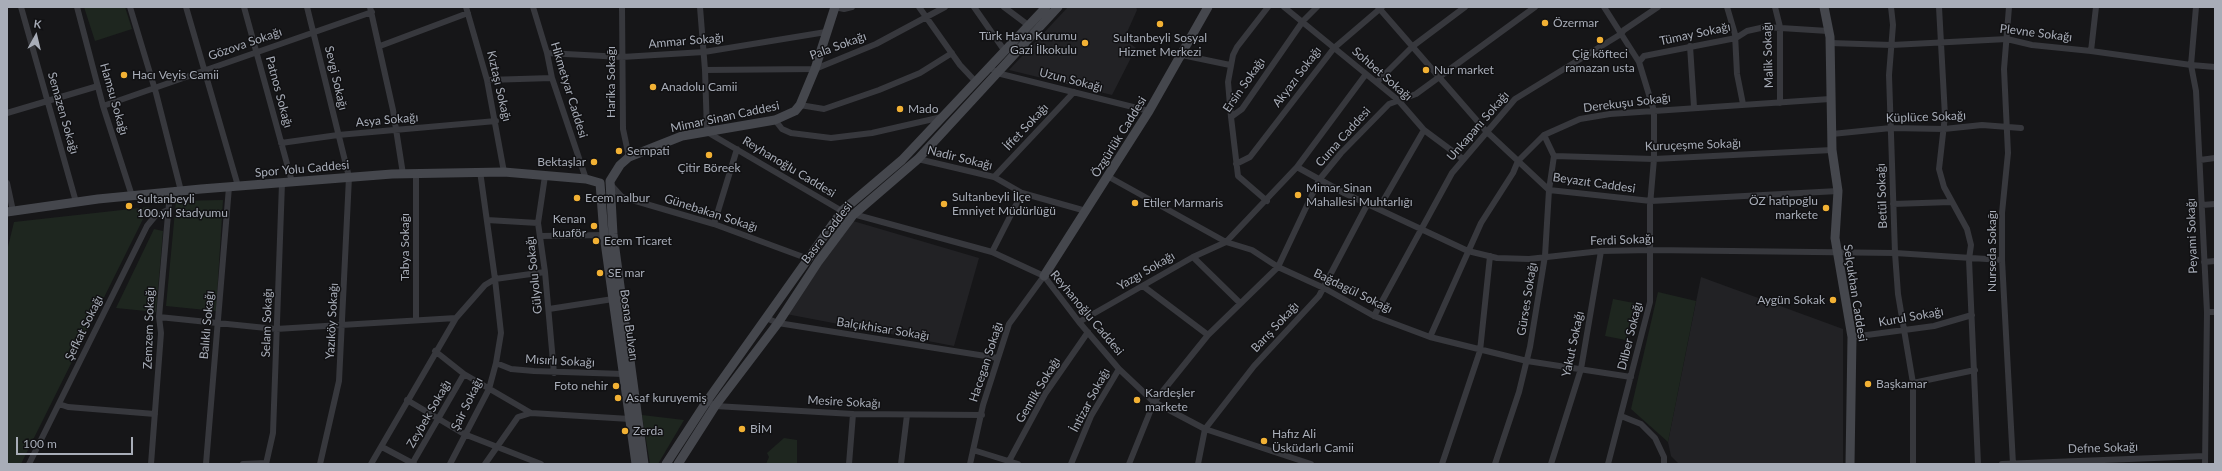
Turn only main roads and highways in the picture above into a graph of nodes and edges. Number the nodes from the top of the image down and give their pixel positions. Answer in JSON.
{"nodes":[{"id":1,"x":835,"y":7,"type":"edge"},
{"id":2,"x":1045,"y":7,"type":"edge"},
{"id":3,"x":1058,"y":7,"type":"edge"},
{"id":4,"x":1208,"y":7,"type":"edge"},
{"id":5,"x":1824,"y":7,"type":"edge"},
{"id":6,"x":994,"y":70,"type":"junction"},
{"id":7,"x":607,"y":186,"type":"junction"},
{"id":8,"x":10,"y":211,"type":"edge"},
{"id":9,"x":1044,"y":276,"type":"road end"},
{"id":10,"x":636,"y":464,"type":"edge"},
{"id":11,"x":644,"y":464,"type":"edge"},
{"id":12,"x":666,"y":464,"type":"edge"},
{"id":13,"x":678,"y":464,"type":"edge"},
{"id":14,"x":1850,"y":464,"type":"edge"}],
"edges":[{"from":1,"to":7,"type":"main road","name":"Mimar Sinan Caddesi"},
{"from":2,"to":6,"type":"main road","name":"Basra Caddesi"},
{"from":3,"to":6,"type":"main road","name":"Basra Caddesi"},
{"from":4,"to":9,"type":"main road","name":"Özgürlük Caddesi"},
{"from":5,"to":14,"type":"main road","name":"Selçukhan Caddesi"},
{"from":6,"to":12,"type":"main road","name":"Basra Caddesi"},
{"from":6,"to":13,"type":"main road","name":"Basra Caddesi"},
{"from":7,"to":8,"type":"main road","name":"Spor Yolu Caddesi"},
{"from":7,"to":10,"type":"main road","name":"Bosna Bulvarı"},
{"from":7,"to":11,"type":"main road","name":"Bosna Bulvarı"}]}
